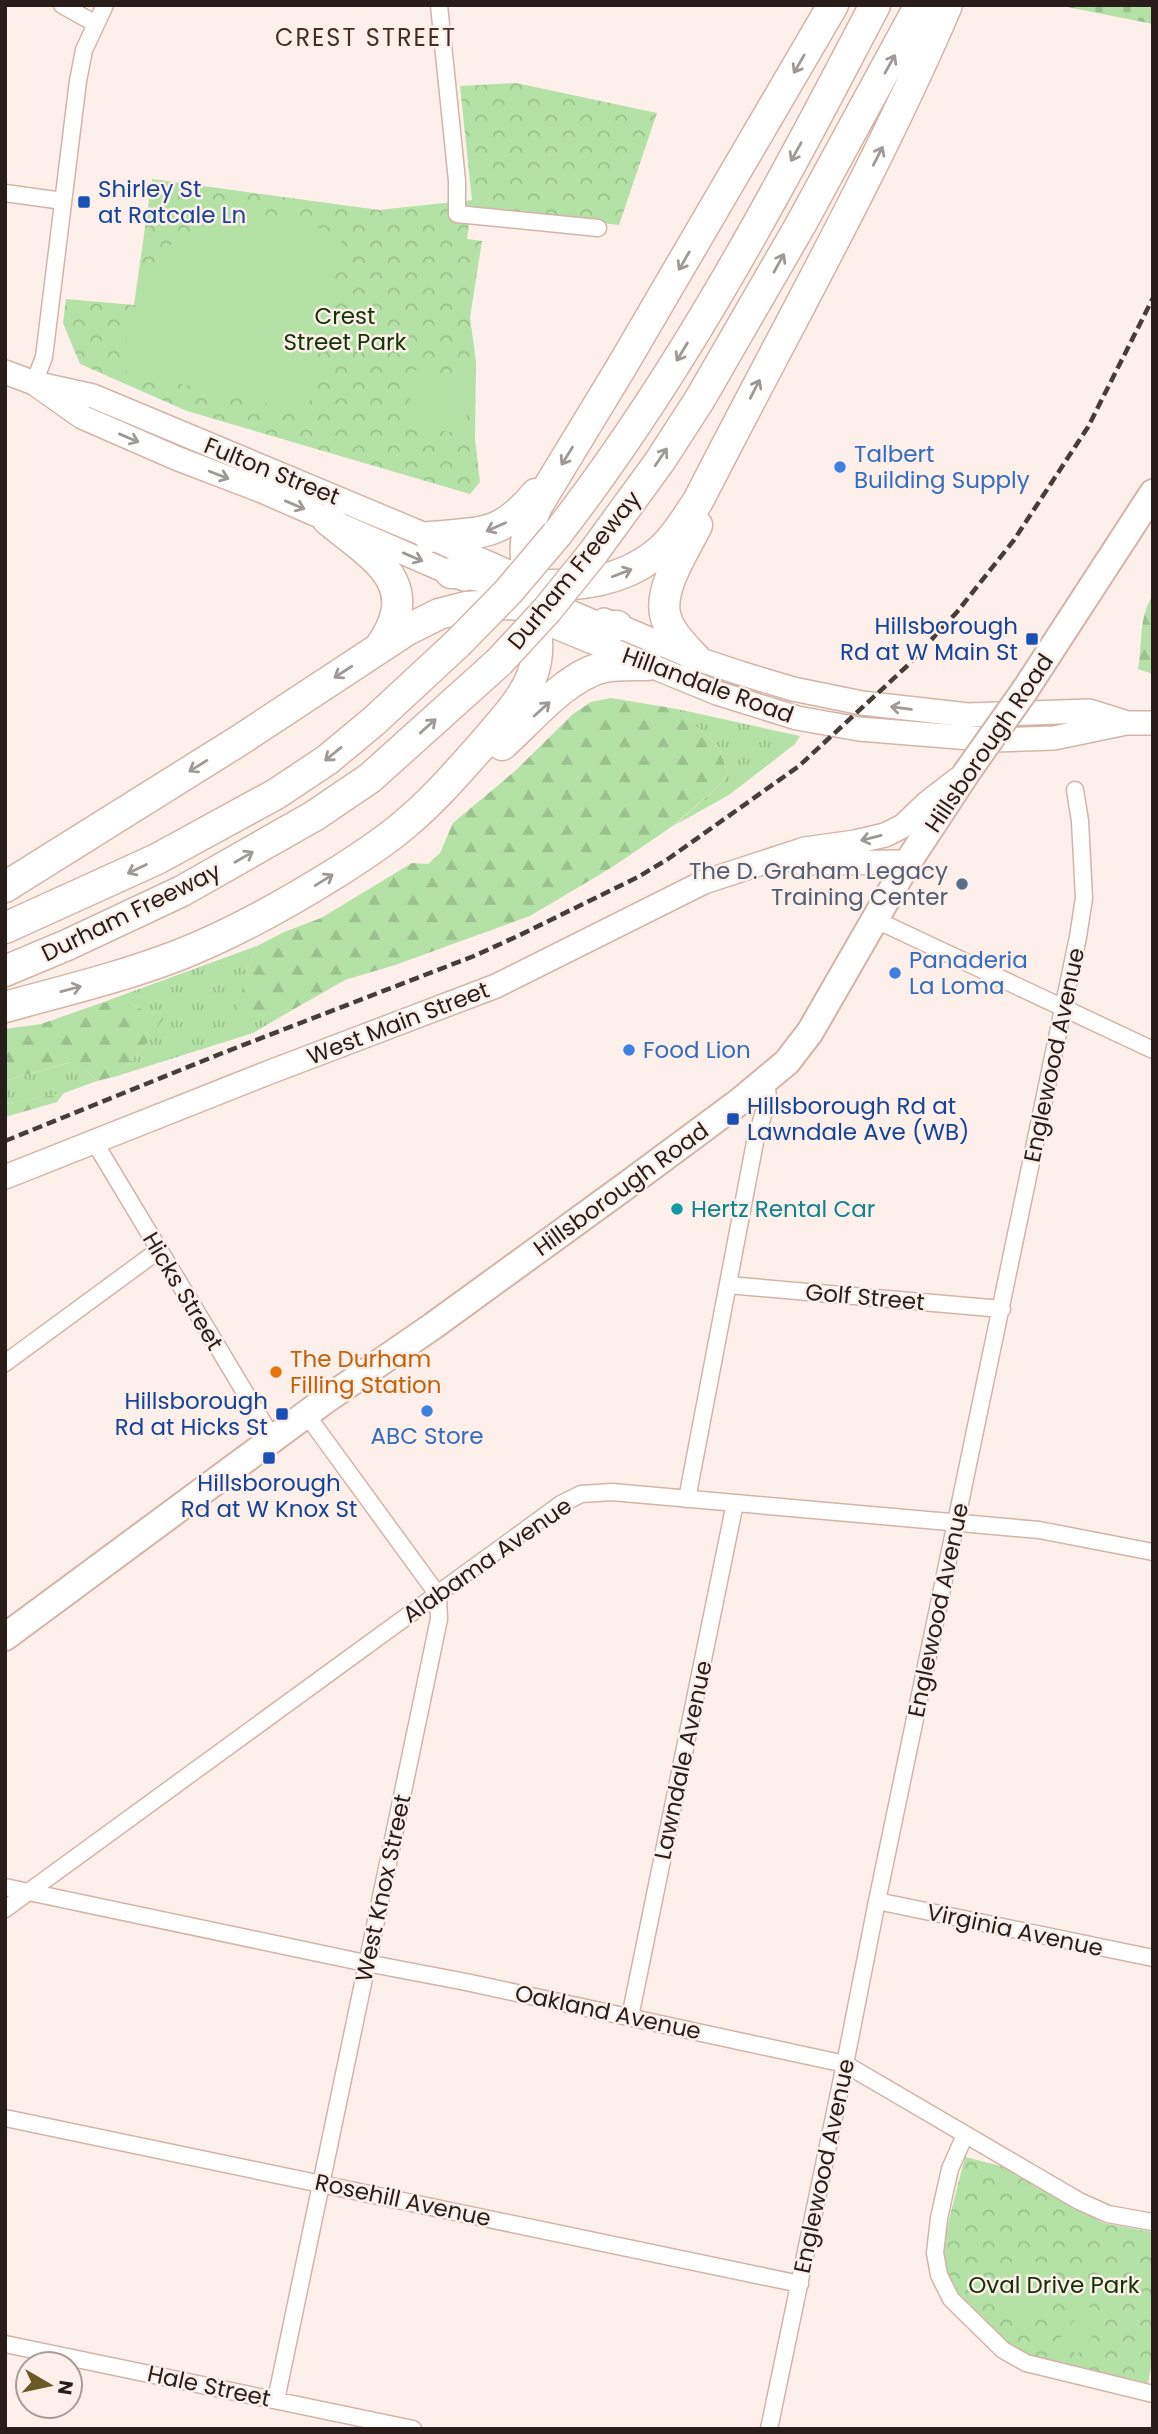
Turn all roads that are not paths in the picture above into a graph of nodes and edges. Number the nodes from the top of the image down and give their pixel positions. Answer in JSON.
{"nodes":[{"id":1,"x":62,"y":5,"type":"edge"},
{"id":2,"x":105,"y":5,"type":"edge"},
{"id":3,"x":439,"y":5,"type":"edge"},
{"id":4,"x":833,"y":5,"type":"edge"},
{"id":5,"x":875,"y":5,"type":"edge"},
{"id":6,"x":920,"y":5,"type":"edge"},
{"id":7,"x":947,"y":5,"type":"edge"},
{"id":8,"x":96,"y":24,"type":"junction"},
{"id":9,"x":5,"y":193,"type":"edge"},
{"id":10,"x":63,"y":201,"type":"junction"},
{"id":11,"x":598,"y":228,"type":"dead end"},
{"id":12,"x":5,"y":372,"type":"edge"},
{"id":13,"x":34,"y":383,"type":"junction"},
{"id":14,"x":731,"y":437,"type":"junction"},
{"id":15,"x":548,"y":487,"type":"junction"},
{"id":16,"x":1153,"y":492,"type":"edge"},
{"id":17,"x":328,"y":520,"type":"junction"},
{"id":18,"x":430,"y":537,"type":"junction"},
{"id":19,"x":461,"y":577,"type":"joint"},
{"id":20,"x":526,"y":596,"type":"junction"},
{"id":21,"x":617,"y":626,"type":"joint"},
{"id":22,"x":380,"y":648,"type":"junction"},
{"id":23,"x":695,"y":658,"type":"junction"},
{"id":24,"x":648,"y":665,"type":"junction"},
{"id":25,"x":1126,"y":723,"type":"junction"},
{"id":26,"x":1153,"y":723,"type":"edge"},
{"id":27,"x":967,"y":772,"type":"junction"},
{"id":28,"x":1075,"y":790,"type":"dead end"},
{"id":29,"x":433,"y":799,"type":"junction"},
{"id":30,"x":784,"y":857,"type":"junction"},
{"id":31,"x":908,"y":862,"type":"junction"},
{"id":32,"x":5,"y":887,"type":"edge"},
{"id":33,"x":874,"y":919,"type":"junction"},
{"id":34,"x":5,"y":928,"type":"edge"},
{"id":35,"x":5,"y":971,"type":"edge"},
{"id":36,"x":5,"y":1007,"type":"edge"},
{"id":37,"x":1063,"y":1009,"type":"junction"},
{"id":38,"x":1153,"y":1050,"type":"edge"},
{"id":39,"x":762,"y":1084,"type":"junction"},
{"id":40,"x":95,"y":1143,"type":"junction"},
{"id":41,"x":5,"y":1177,"type":"edge"},
{"id":42,"x":159,"y":1250,"type":"junction"},
{"id":43,"x":728,"y":1284,"type":"junction"},
{"id":44,"x":1002,"y":1309,"type":"junction"},
{"id":45,"x":5,"y":1363,"type":"edge"},
{"id":46,"x":306,"y":1414,"type":"junction"},
{"id":47,"x":272,"y":1439,"type":"junction"},
{"id":48,"x":687,"y":1499,"type":"junction"},
{"id":49,"x":735,"y":1503,"type":"junction"},
{"id":50,"x":957,"y":1524,"type":"junction"},
{"id":51,"x":1153,"y":1552,"type":"edge"},
{"id":52,"x":438,"y":1595,"type":"junction"},
{"id":53,"x":5,"y":1637,"type":"edge"},
{"id":54,"x":5,"y":1887,"type":"edge"},
{"id":55,"x":29,"y":1890,"type":"junction"},
{"id":56,"x":877,"y":1901,"type":"junction"},
{"id":57,"x":5,"y":1909,"type":"edge"},
{"id":58,"x":1153,"y":1958,"type":"edge"},
{"id":59,"x":368,"y":1963,"type":"junction"},
{"id":60,"x":631,"y":2017,"type":"junction"},
{"id":61,"x":845,"y":2064,"type":"junction"},
{"id":62,"x":5,"y":2118,"type":"edge"},
{"id":63,"x":965,"y":2135,"type":"junction"},
{"id":64,"x":321,"y":2183,"type":"junction"},
{"id":65,"x":1153,"y":2222,"type":"edge"},
{"id":66,"x":800,"y":2284,"type":"junction"},
{"id":67,"x":5,"y":2344,"type":"edge"},
{"id":68,"x":1153,"y":2394,"type":"edge"},
{"id":69,"x":276,"y":2400,"type":"junction"},
{"id":70,"x":383,"y":2426,"type":"edge"},
{"id":71,"x":413,"y":2429,"type":"edge"},
{"id":72,"x":769,"y":2429,"type":"edge"}],
"edges":[{"from":1,"to":8,"type":"street"},
{"from":2,"to":8,"type":"street"},
{"from":3,"to":11,"type":"street"},
{"from":4,"to":15,"type":"highway","one_way":true},
{"from":5,"to":34,"type":"highway","name":"Durham Freeway","one_way":true,"bridge":true},
{"from":35,"to":6,"type":"highway","name":"Durham Freeway","one_way":true,"bridge":true},
{"from":14,"to":7,"type":"highway","one_way":true},
{"from":8,"to":10,"type":"street"},
{"from":9,"to":10,"type":"street"},
{"from":10,"to":13,"type":"street"},
{"from":12,"to":13,"type":"main road","name":"Fulton Street"},
{"from":13,"to":17,"type":"main road","name":"Fulton Street","one_way":true},
{"from":13,"to":18,"type":"main road","name":"Fulton Street"},
{"from":20,"to":14,"type":"highway","one_way":true},
{"from":14,"to":23,"type":"highway"},
{"from":15,"to":18,"type":"highway","one_way":true},
{"from":15,"to":20,"type":"highway"},
{"from":16,"to":27,"type":"main road","name":"Hillsborough Road","bridge":true},
{"from":17,"to":19,"type":"main road","name":"Fulton Street","one_way":true},
{"from":17,"to":22,"type":"highway"},
{"from":18,"to":20,"type":"main road","name":"Fulton Street"},
{"from":19,"to":20,"type":"highway"},
{"from":20,"to":21,"type":"highway"},
{"from":20,"to":22,"type":"highway"},
{"from":20,"to":24,"type":"main road","name":"Hillandale Road"},
{"from":20,"to":29,"type":"highway"},
{"from":21,"to":23,"type":"main road","name":"Hillandale Road"},
{"from":22,"to":32,"type":"highway","one_way":true},
{"from":25,"to":23,"type":"main road","name":"Hillandale Road","one_way":true},
{"from":24,"to":25,"type":"main road","name":"Hillandale Road"},
{"from":29,"to":24,"type":"highway","one_way":true},
{"from":25,"to":26,"type":"main road","name":"Hillandale Road"},
{"from":27,"to":30,"type":"main road","name":"West Main Street","one_way":true},
{"from":27,"to":31,"type":"main road","name":"Hillsborough Road"},
{"from":28,"to":37,"type":"street","name":"Englewood Avenue"},
{"from":36,"to":29,"type":"highway","one_way":true},
{"from":30,"to":31,"type":"main road","name":"West Main Street"},
{"from":30,"to":40,"type":"main road","name":"West Main Street"},
{"from":31,"to":33,"type":"main road","name":"Hillsborough Road"},
{"from":33,"to":37,"type":"street"},
{"from":33,"to":39,"type":"main road","name":"Hillsborough Road"},
{"from":37,"to":38,"type":"street"},
{"from":37,"to":44,"type":"street","name":"Englewood Avenue"},
{"from":39,"to":43,"type":"street"},
{"from":39,"to":46,"type":"main road","name":"Hillsborough Road"},
{"from":40,"to":41,"type":"main road","name":"West Main Street"},
{"from":40,"to":42,"type":"street","name":"Hicks Street"},
{"from":42,"to":45,"type":"street"},
{"from":42,"to":47,"type":"street","name":"Hicks Street"},
{"from":43,"to":44,"type":"street","name":"Golf Street"},
{"from":43,"to":48,"type":"street"},
{"from":44,"to":50,"type":"street","name":"Englewood Avenue"},
{"from":46,"to":47,"type":"main road","name":"Hillsborough Road"},
{"from":46,"to":52,"type":"street"},
{"from":47,"to":53,"type":"main road","name":"Hillsborough Road"},
{"from":48,"to":49,"type":"street","name":"Alabama Avenue"},
{"from":48,"to":52,"type":"street","name":"Alabama Avenue"},
{"from":49,"to":50,"type":"street","name":"Alabama Avenue"},
{"from":49,"to":60,"type":"street","name":"Lawndale Avenue"},
{"from":50,"to":51,"type":"street","name":"Alabama Avenue"},
{"from":50,"to":56,"type":"street","name":"Englewood Avenue"},
{"from":52,"to":55,"type":"street","name":"Alabama Avenue"},
{"from":52,"to":59,"type":"street","name":"West Knox Street"},
{"from":54,"to":55,"type":"street","name":"Oakland Avenue"},
{"from":55,"to":57,"type":"street","name":"Alabama Avenue"},
{"from":55,"to":59,"type":"street","name":"Oakland Avenue"},
{"from":56,"to":58,"type":"street","name":"Virginia Avenue"},
{"from":56,"to":61,"type":"street","name":"Englewood Avenue"},
{"from":59,"to":60,"type":"street","name":"Oakland Avenue"},
{"from":59,"to":64,"type":"street","name":"West Knox Street"},
{"from":60,"to":61,"type":"street","name":"Oakland Avenue"},
{"from":61,"to":63,"type":"street","name":"Oakland Avenue"},
{"from":61,"to":66,"type":"street","name":"Englewood Avenue"},
{"from":62,"to":64,"type":"street","name":"Rosehill Avenue"},
{"from":63,"to":65,"type":"street","name":"Oakland Avenue"},
{"from":63,"to":68,"type":"street"},
{"from":64,"to":66,"type":"street","name":"Rosehill Avenue"},
{"from":64,"to":69,"type":"street","name":"West Knox Street"},
{"from":66,"to":72,"type":"street","name":"Englewood Avenue"},
{"from":67,"to":69,"type":"street","name":"Hale Street"},
{"from":69,"to":70,"type":"street","name":"Hale Street"},
{"from":70,"to":71,"type":"street","name":"Hale Street"}]}
